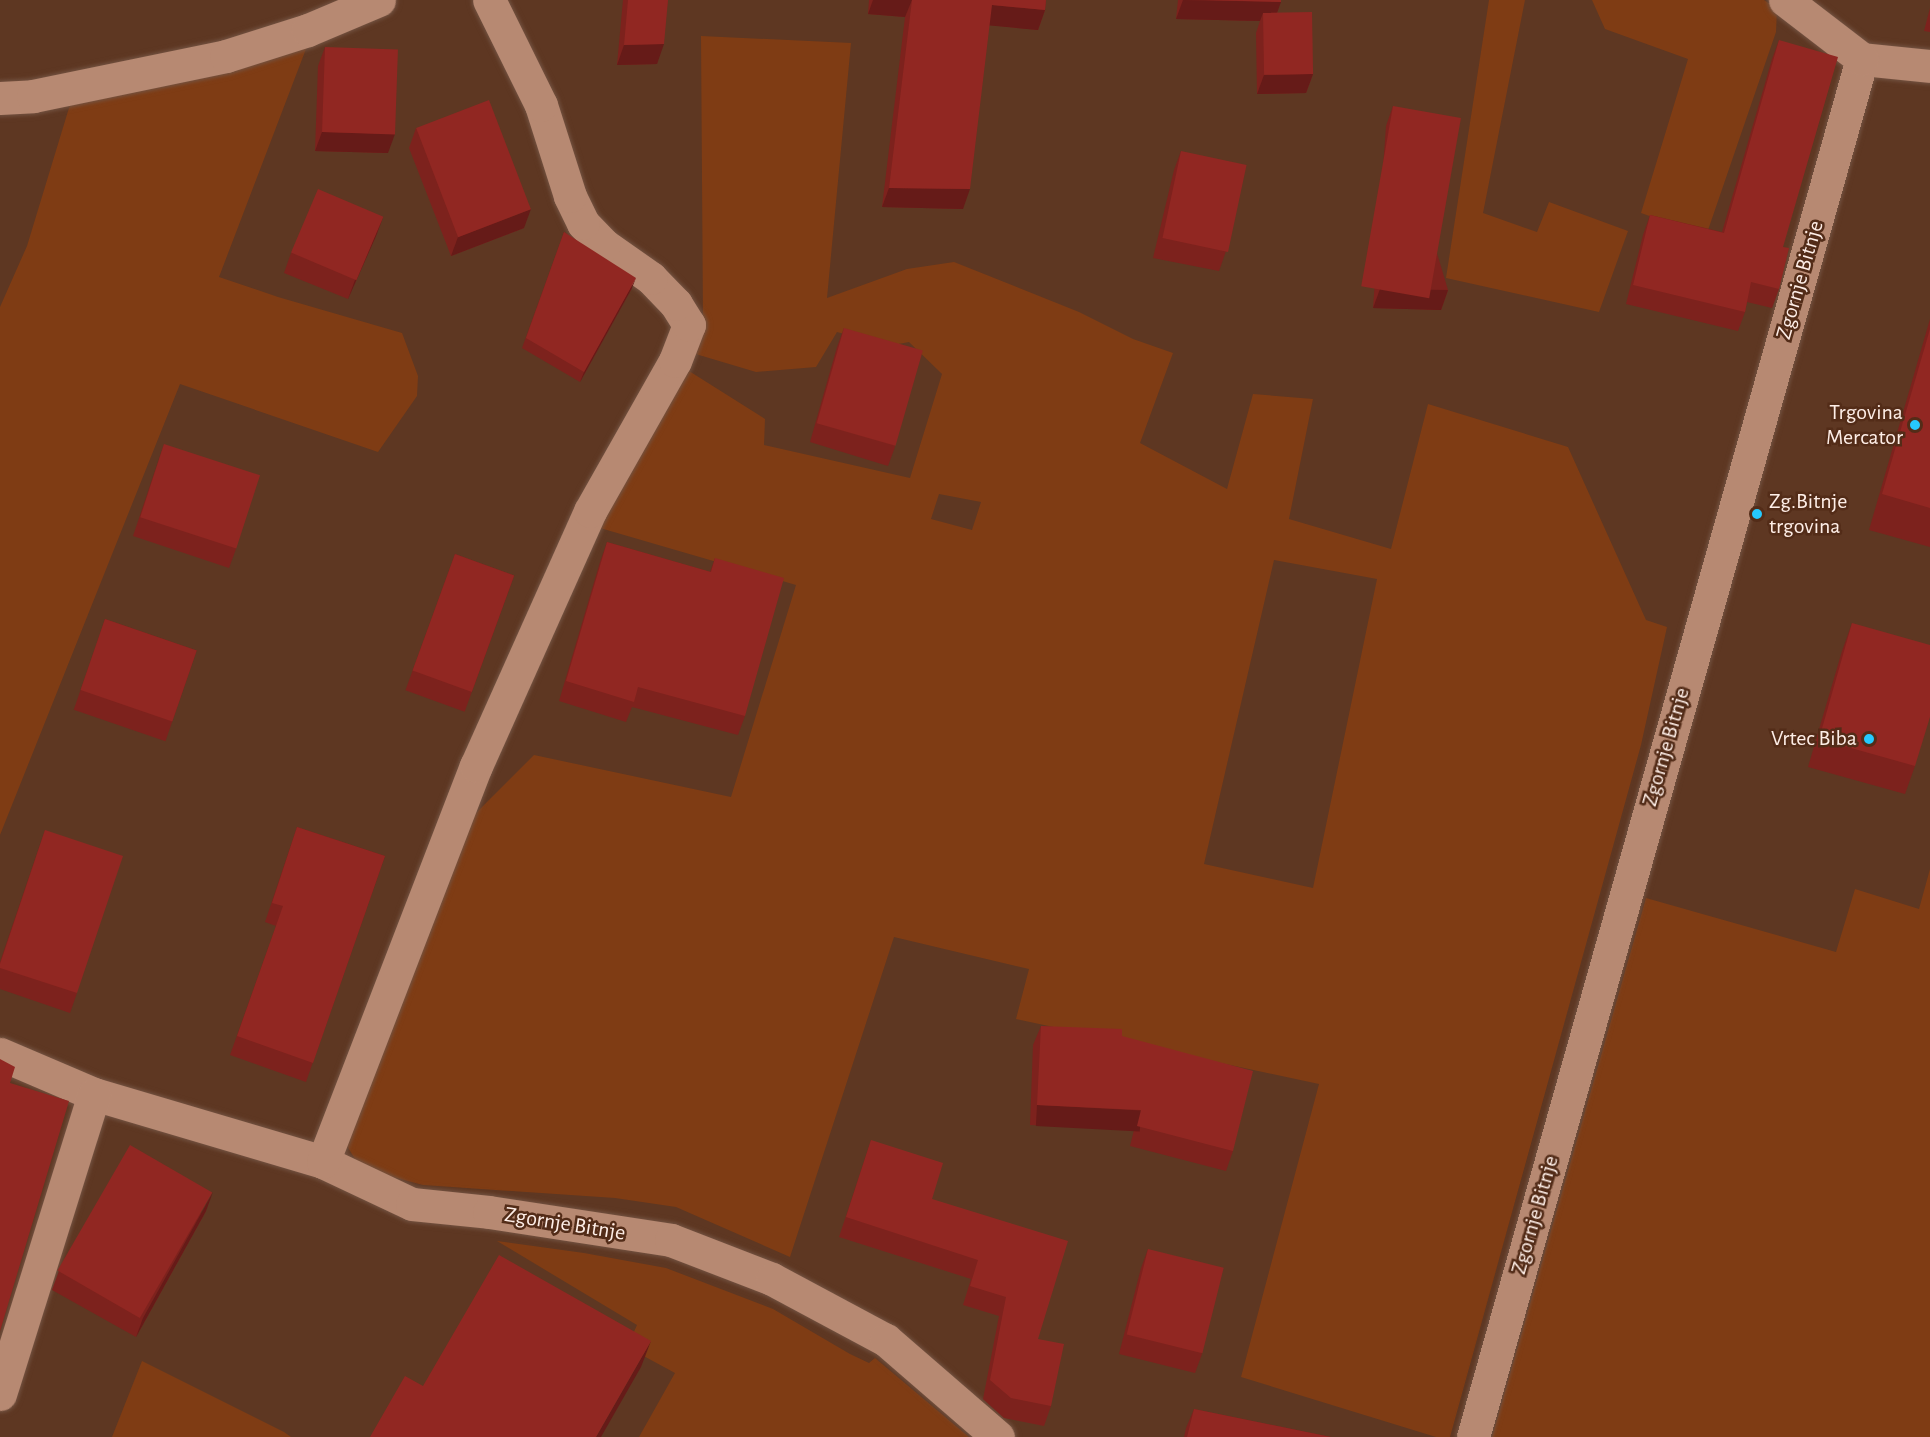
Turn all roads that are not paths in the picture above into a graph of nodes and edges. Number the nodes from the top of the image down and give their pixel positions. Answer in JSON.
{"nodes":[{"id":1,"x":379,"y":0,"type":"edge"},
{"id":2,"x":489,"y":0,"type":"edge"},
{"id":3,"x":1785,"y":0,"type":"edge"},
{"id":4,"x":1862,"y":58,"type":"junction"},
{"id":5,"x":1930,"y":66,"type":"edge"},
{"id":6,"x":0,"y":98,"type":"edge"},
{"id":7,"x":0,"y":1054,"type":"edge"},
{"id":8,"x":94,"y":1094,"type":"junction"},
{"id":9,"x":324,"y":1162,"type":"junction"},
{"id":10,"x":0,"y":1394,"type":"edge"},
{"id":11,"x":998,"y":1437,"type":"edge"},
{"id":12,"x":1473,"y":1437,"type":"edge"}],
"edges":[{"from":1,"to":6,"type":"street"},
{"from":2,"to":9,"type":"street"},
{"from":3,"to":4,"type":"street"},
{"from":4,"to":5,"type":"street"},
{"from":4,"to":12,"type":"street","name":"Zgornje Bitnje"},
{"from":7,"to":8,"type":"street","name":"Zgornje Bitnje"},
{"from":8,"to":9,"type":"street","name":"Zgornje Bitnje"},
{"from":8,"to":10,"type":"street"},
{"from":9,"to":11,"type":"street","name":"Zgornje Bitnje"}]}
